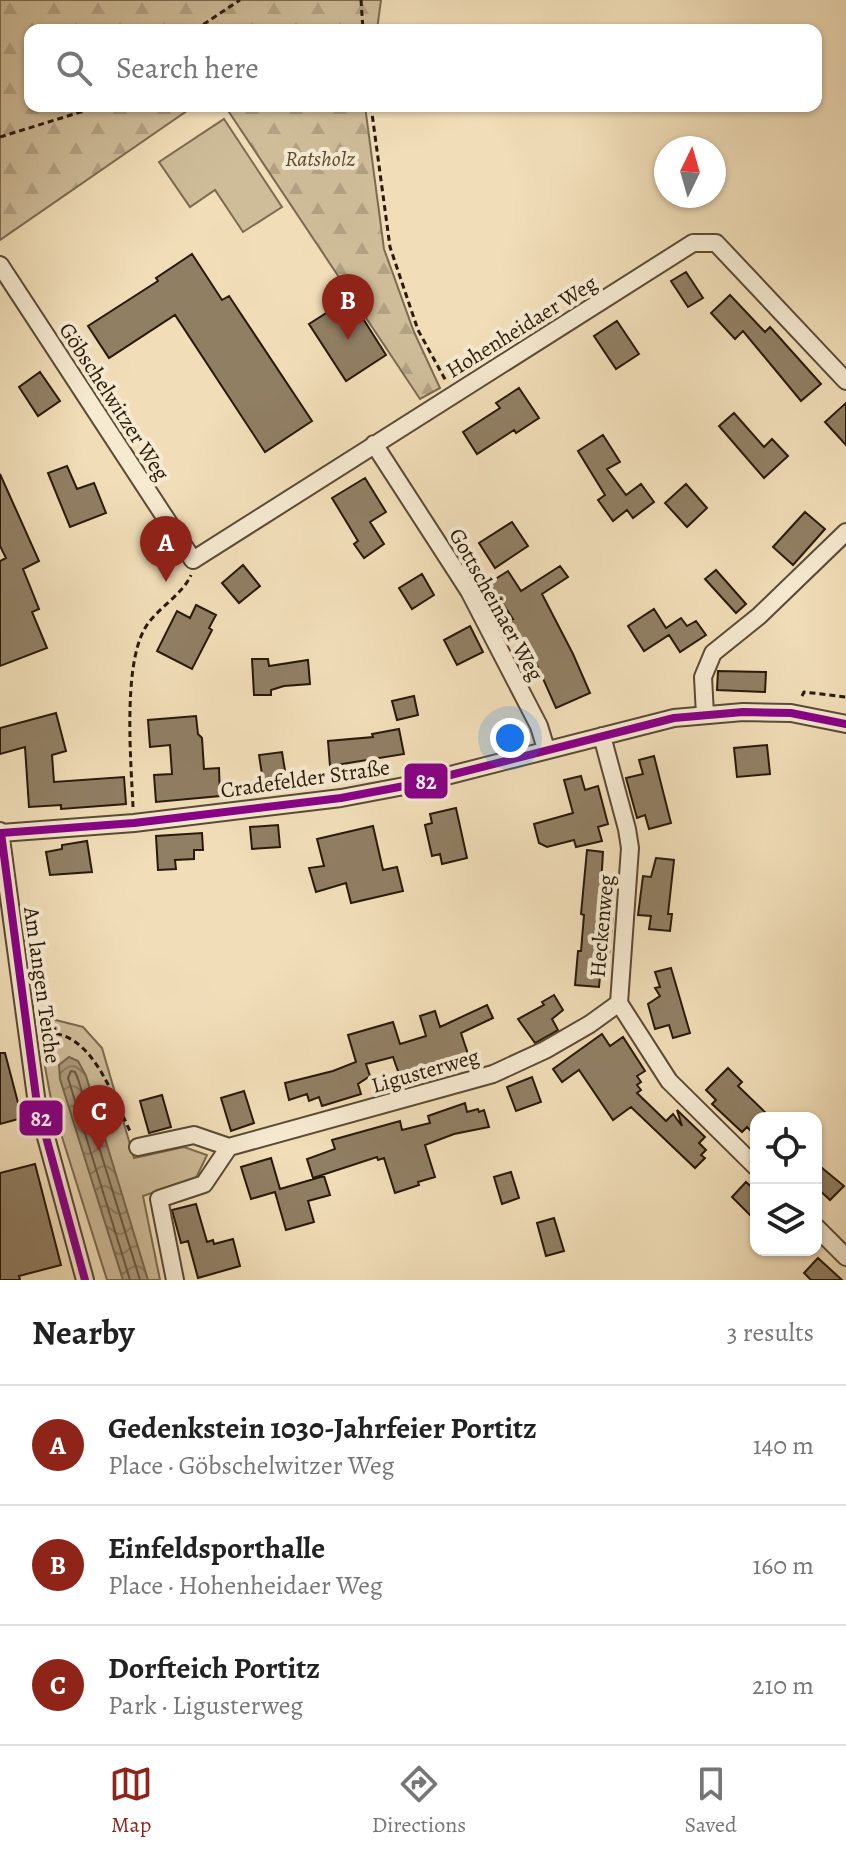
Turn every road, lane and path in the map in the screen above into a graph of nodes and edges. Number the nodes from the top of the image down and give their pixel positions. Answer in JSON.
{"nodes":[{"id":1,"x":240,"y":0,"type":"edge"},
{"id":2,"x":361,"y":0,"type":"edge"},
{"id":3,"x":204,"y":24,"type":"edge"},
{"id":4,"x":363,"y":24,"type":"edge"},
{"id":5,"x":81,"y":112,"type":"edge"},
{"id":6,"x":372,"y":112,"type":"edge"},
{"id":7,"x":0,"y":137,"type":"edge"},
{"id":8,"x":0,"y":265,"type":"edge"},
{"id":9,"x":846,"y":381,"type":"edge"},
{"id":10,"x":453,"y":394,"type":"junction"},
{"id":11,"x":374,"y":444,"type":"junction"},
{"id":12,"x":846,"y":532,"type":"edge"},
{"id":13,"x":193,"y":560,"type":"junction"},
{"id":14,"x":846,"y":697,"type":"edge"},
{"id":15,"x":791,"y":713,"type":"junction"},
{"id":16,"x":705,"y":715,"type":"junction"},
{"id":17,"x":846,"y":724,"type":"edge"},
{"id":18,"x":602,"y":736,"type":"junction"},
{"id":19,"x":546,"y":749,"type":"junction"},
{"id":20,"x":134,"y":823,"type":"junction"},
{"id":21,"x":0,"y":832,"type":"edge"},
{"id":22,"x":619,"y":1003,"type":"junction"},
{"id":23,"x":28,"y":1034,"type":"junction"},
{"id":24,"x":138,"y":1147,"type":"joint"},
{"id":25,"x":229,"y":1147,"type":"junction"},
{"id":26,"x":750,"y":1161,"type":"edge"},
{"id":27,"x":822,"y":1233,"type":"edge"},
{"id":28,"x":846,"y":1257,"type":"edge"},
{"id":29,"x":85,"y":1280,"type":"edge"},
{"id":30,"x":175,"y":1280,"type":"edge"}],
"edges":[{"from":1,"to":3,"type":"path"},
{"from":2,"to":4,"type":"path"},
{"from":5,"to":7,"type":"path"},
{"from":6,"to":10,"type":"path"},
{"from":8,"to":13,"type":"street","name":"Göbschelwitzer Weg"},
{"from":9,"to":10,"type":"street","name":"Hohenheidaer Weg"},
{"from":10,"to":11,"type":"street","name":"Hohenheidaer Weg"},
{"from":11,"to":13,"type":"street","name":"Hohenheidaer Weg"},
{"from":11,"to":19,"type":"street","name":"Gottscheinaer Weg"},
{"from":12,"to":16,"type":"street"},
{"from":13,"to":20,"type":"path"},
{"from":14,"to":15,"type":"path"},
{"from":15,"to":16,"type":"street","name":"Cradefelder Straße"},
{"from":15,"to":17,"type":"street","name":"Cradefelder Straße"},
{"from":16,"to":18,"type":"street","name":"Cradefelder Straße"},
{"from":18,"to":19,"type":"street","name":"Cradefelder Straße"},
{"from":18,"to":22,"type":"street","name":"Heckenweg"},
{"from":19,"to":20,"type":"street","name":"Cradefelder Straße"},
{"from":20,"to":21,"type":"street","name":"Cradefelder Straße"},
{"from":21,"to":23,"type":"street","name":"Am langen Teiche"},
{"from":22,"to":25,"type":"street","name":"Ligusterweg"},
{"from":22,"to":26,"type":"street","name":"Heckenweg"},
{"from":23,"to":24,"type":"path"},
{"from":23,"to":29,"type":"street","name":"Am langen Teiche"},
{"from":24,"to":25,"type":"street"},
{"from":25,"to":30,"type":"street"},
{"from":27,"to":28,"type":"street"}]}
